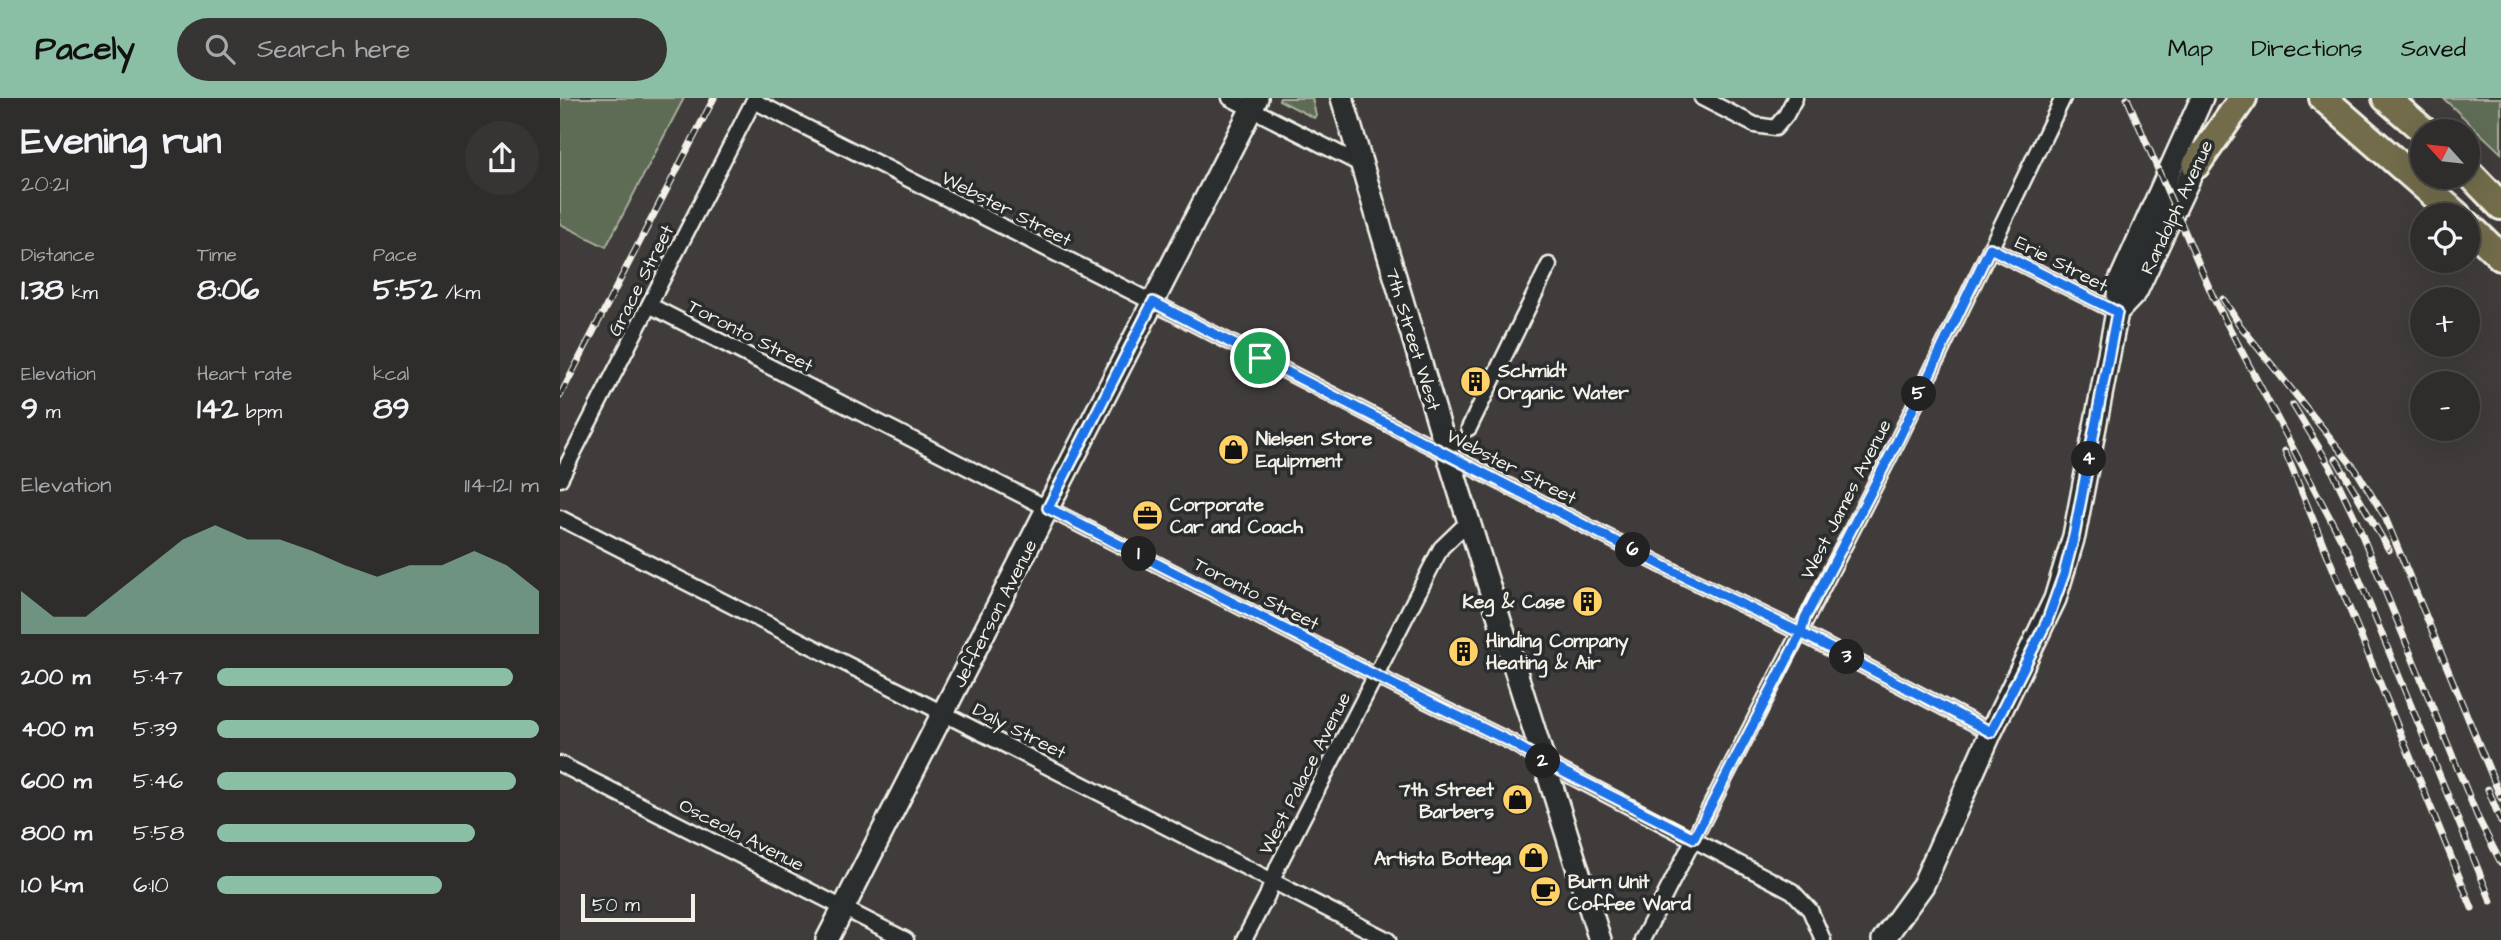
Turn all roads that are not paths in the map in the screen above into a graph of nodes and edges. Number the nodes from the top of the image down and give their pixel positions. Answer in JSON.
{"nodes":[{"id":1,"x":1230,"y":98,"type":"edge"},
{"id":2,"x":1342,"y":98,"type":"edge"},
{"id":3,"x":1702,"y":98,"type":"edge"},
{"id":4,"x":1795,"y":98,"type":"edge"},
{"id":5,"x":2063,"y":98,"type":"edge"},
{"id":6,"x":2202,"y":98,"type":"edge"},
{"id":7,"x":2228,"y":98,"type":"edge"},
{"id":8,"x":2243,"y":98,"type":"edge"},
{"id":9,"x":2386,"y":98,"type":"edge"},
{"id":10,"x":754,"y":99,"type":"edge"},
{"id":11,"x":2323,"y":101,"type":"edge"},
{"id":12,"x":1254,"y":103,"type":"edge"},
{"id":13,"x":2410,"y":119,"type":"edge"},
{"id":14,"x":1362,"y":165,"type":"junction"},
{"id":15,"x":2196,"y":165,"type":"junction"},
{"id":16,"x":2480,"y":184,"type":"edge"},
{"id":17,"x":2443,"y":203,"type":"edge"},
{"id":18,"x":2501,"y":206,"type":"edge"},
{"id":19,"x":2480,"y":237,"type":"edge"},
{"id":20,"x":1990,"y":248,"type":"junction"},
{"id":21,"x":2501,"y":257,"type":"edge"},
{"id":22,"x":1549,"y":265,"type":"dead end"},
{"id":23,"x":1153,"y":302,"type":"junction"},
{"id":24,"x":649,"y":305,"type":"junction"},
{"id":25,"x":2117,"y":312,"type":"junction"},
{"id":26,"x":1469,"y":428,"type":"dead end"},
{"id":27,"x":1448,"y":455,"type":"junction"},
{"id":28,"x":560,"y":479,"type":"edge"},
{"id":29,"x":1048,"y":508,"type":"junction"},
{"id":30,"x":560,"y":518,"type":"edge"},
{"id":31,"x":1469,"y":522,"type":"junction"},
{"id":32,"x":1801,"y":633,"type":"junction"},
{"id":33,"x":1375,"y":675,"type":"junction"},
{"id":34,"x":943,"y":713,"type":"junction"},
{"id":35,"x":1991,"y":732,"type":"junction"},
{"id":36,"x":1544,"y":762,"type":"junction"},
{"id":37,"x":560,"y":764,"type":"edge"},
{"id":38,"x":1694,"y":838,"type":"junction"},
{"id":39,"x":1272,"y":881,"type":"junction"},
{"id":40,"x":843,"y":908,"type":"junction"},
{"id":41,"x":827,"y":940,"type":"edge"},
{"id":42,"x":906,"y":940,"type":"edge"},
{"id":43,"x":1244,"y":940,"type":"edge"},
{"id":44,"x":1388,"y":940,"type":"edge"},
{"id":45,"x":1600,"y":940,"type":"edge"},
{"id":46,"x":1642,"y":940,"type":"edge"},
{"id":47,"x":1822,"y":940,"type":"edge"},
{"id":48,"x":1883,"y":940,"type":"edge"}],
"edges":[{"from":1,"to":12,"type":"street"},
{"from":2,"to":14,"type":"street","name":"7th Street West"},
{"from":3,"to":4,"type":"street"},
{"from":5,"to":20,"type":"street","name":"West James Avenue"},
{"from":6,"to":25,"type":"street","name":"Randolph Avenue"},
{"from":7,"to":15,"type":"street","name":"Randolph Avenue"},
{"from":8,"to":15,"type":"highway"},
{"from":9,"to":13,"type":"highway"},
{"from":10,"to":23,"type":"street","name":"Webster Street"},
{"from":10,"to":24,"type":"street","name":"Grace Street"},
{"from":11,"to":17,"type":"highway"},
{"from":12,"to":14,"type":"street"},
{"from":12,"to":23,"type":"street","name":"Jefferson Avenue"},
{"from":14,"to":27,"type":"street","name":"7th Street West"},
{"from":15,"to":25,"type":"street","name":"Randolph Avenue"},
{"from":16,"to":18,"type":"highway"},
{"from":19,"to":21,"type":"highway"},
{"from":20,"to":25,"type":"street","name":"Erie Street"},
{"from":20,"to":32,"type":"street","name":"West James Avenue"},
{"from":22,"to":26,"type":"street"},
{"from":23,"to":27,"type":"street","name":"Webster Street"},
{"from":23,"to":29,"type":"street","name":"Jefferson Avenue"},
{"from":24,"to":28,"type":"street","name":"Grace Street"},
{"from":24,"to":29,"type":"street","name":"Toronto Street"},
{"from":25,"to":35,"type":"street","name":"Randolph Avenue"},
{"from":27,"to":31,"type":"street","name":"7th Street West"},
{"from":27,"to":32,"type":"street","name":"Webster Street"},
{"from":29,"to":33,"type":"street","name":"Toronto Street"},
{"from":29,"to":34,"type":"street","name":"Jefferson Avenue"},
{"from":30,"to":34,"type":"street","name":"Daly Street"},
{"from":31,"to":33,"type":"street","name":"West Palace Avenue"},
{"from":31,"to":36,"type":"street","name":"7th Street West"},
{"from":32,"to":35,"type":"street","name":"Webster Street"},
{"from":32,"to":38,"type":"street","name":"West James Avenue"},
{"from":33,"to":36,"type":"street","name":"Toronto Street"},
{"from":33,"to":39,"type":"street","name":"West Palace Avenue"},
{"from":34,"to":39,"type":"street","name":"Daly Street"},
{"from":34,"to":40,"type":"street","name":"Jefferson Avenue"},
{"from":35,"to":48,"type":"street","name":"Randolph Avenue"},
{"from":36,"to":38,"type":"street","name":"Toronto Street"},
{"from":36,"to":45,"type":"street","name":"7th Street West"},
{"from":37,"to":40,"type":"street","name":"Osceola Avenue"},
{"from":38,"to":46,"type":"street","name":"West James Avenue"},
{"from":38,"to":47,"type":"street","name":"Toronto Street"},
{"from":39,"to":43,"type":"street","name":"West Palace Avenue"},
{"from":39,"to":44,"type":"street","name":"Daly Street"},
{"from":40,"to":41,"type":"street","name":"Jefferson Avenue"},
{"from":40,"to":42,"type":"street","name":"Osceola Avenue"}]}
